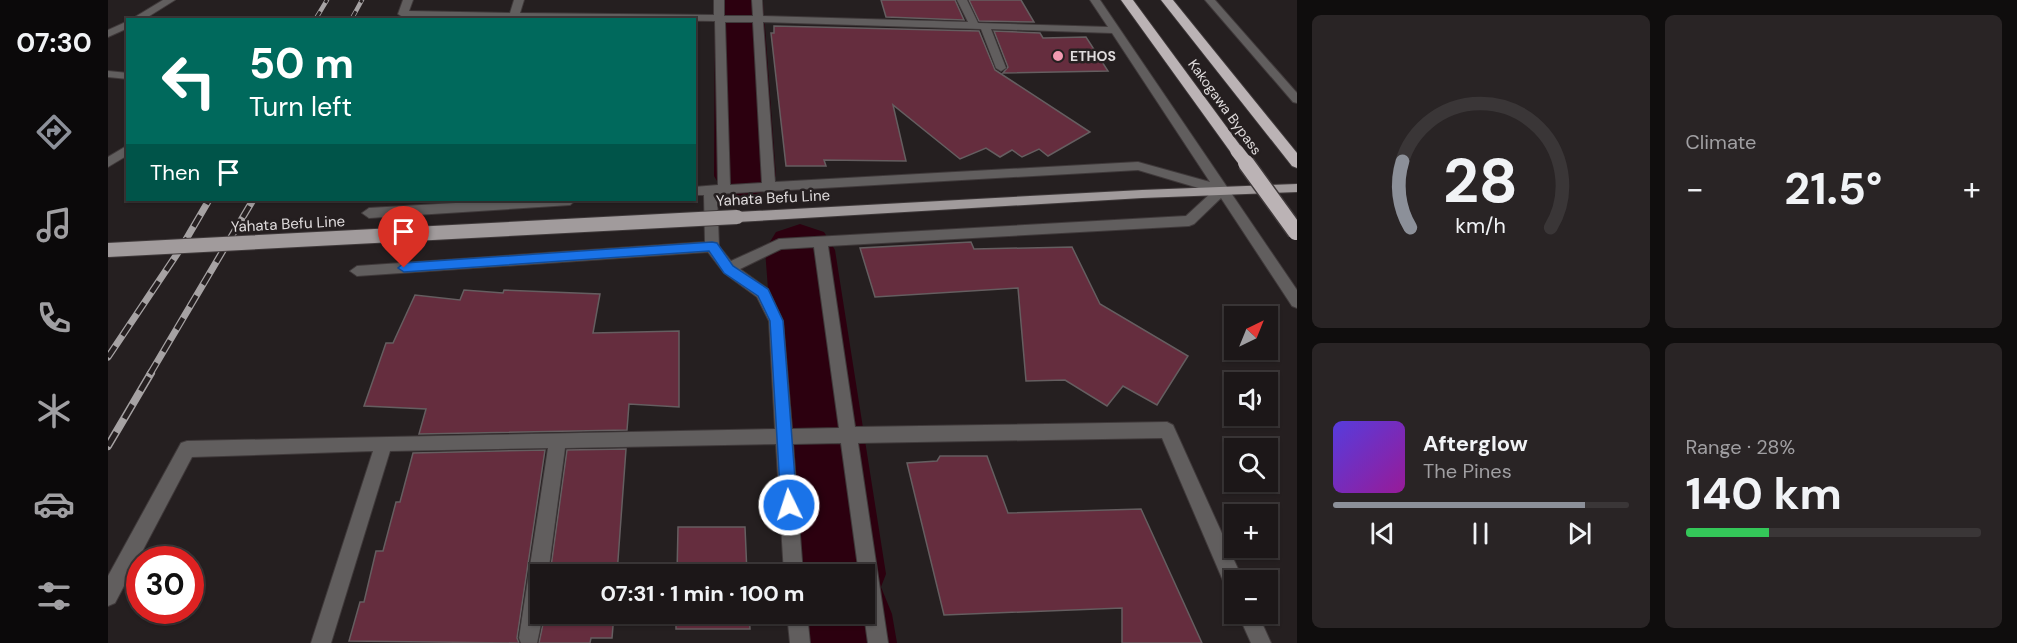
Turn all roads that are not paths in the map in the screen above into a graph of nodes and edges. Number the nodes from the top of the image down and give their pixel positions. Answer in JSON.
{"nodes":[{"id":1,"x":170,"y":0,"type":"edge"},
{"id":2,"x":408,"y":0,"type":"edge"},
{"id":3,"x":519,"y":0,"type":"edge"},
{"id":4,"x":719,"y":0,"type":"edge"},
{"id":5,"x":757,"y":0,"type":"edge"},
{"id":6,"x":962,"y":0,"type":"edge"},
{"id":7,"x":1095,"y":0,"type":"edge"},
{"id":8,"x":1127,"y":0,"type":"edge"},
{"id":9,"x":1167,"y":0,"type":"edge"},
{"id":10,"x":1210,"y":0,"type":"edge"},
{"id":11,"x":514,"y":16,"type":"junction"},
{"id":12,"x":435,"y":17,"type":"edge"},
{"id":13,"x":138,"y":18,"type":"edge"},
{"id":14,"x":655,"y":18,"type":"edge"},
{"id":15,"x":696,"y":19,"type":"edge"},
{"id":16,"x":725,"y":19,"type":"junction"},
{"id":17,"x":754,"y":19,"type":"junction"},
{"id":18,"x":126,"y":25,"type":"edge"},
{"id":19,"x":974,"y":25,"type":"junction"},
{"id":20,"x":985,"y":26,"type":"junction"},
{"id":21,"x":1115,"y":30,"type":"junction"},
{"id":22,"x":108,"y":34,"type":"edge"},
{"id":23,"x":1001,"y":68,"type":"dead end"},
{"id":24,"x":108,"y":74,"type":"edge"},
{"id":25,"x":126,"y":76,"type":"edge"},
{"id":26,"x":1297,"y":100,"type":"edge"},
{"id":27,"x":126,"y":150,"type":"edge"},
{"id":28,"x":108,"y":163,"type":"edge"},
{"id":29,"x":1297,"y":163,"type":"edge"},
{"id":30,"x":769,"y":186,"type":"junction"},
{"id":31,"x":1297,"y":188,"type":"edge"},
{"id":32,"x":710,"y":190,"type":"edge"},
{"id":33,"x":1222,"y":190,"type":"junction"},
{"id":34,"x":555,"y":201,"type":"edge"},
{"id":35,"x":369,"y":213,"type":"dead end"},
{"id":36,"x":1297,"y":233,"type":"edge"},
{"id":37,"x":820,"y":240,"type":"junction"},
{"id":38,"x":712,"y":247,"type":"junction"},
{"id":39,"x":108,"y":250,"type":"edge"},
{"id":40,"x":729,"y":269,"type":"junction"},
{"id":41,"x":357,"y":271,"type":"dead end"},
{"id":42,"x":1297,"y":302,"type":"edge"},
{"id":43,"x":843,"y":435,"type":"junction"},
{"id":44,"x":784,"y":436,"type":"junction"},
{"id":45,"x":558,"y":440,"type":"junction"},
{"id":46,"x":384,"y":443,"type":"junction"},
{"id":47,"x":793,"y":564,"type":"edge"},
{"id":48,"x":1228,"y":570,"type":"edge"},
{"id":49,"x":108,"y":596,"type":"edge"},
{"id":50,"x":798,"y":624,"type":"edge"},
{"id":51,"x":1252,"y":624,"type":"edge"},
{"id":52,"x":529,"y":638,"type":"dead end"},
{"id":53,"x":321,"y":643,"type":"edge"},
{"id":54,"x":800,"y":643,"type":"edge"},
{"id":55,"x":878,"y":643,"type":"edge"},
{"id":56,"x":1261,"y":643,"type":"edge"}],
"edges":[{"from":1,"to":13,"type":"street"},
{"from":2,"to":12,"type":"street"},
{"from":3,"to":11,"type":"street"},
{"from":4,"to":16,"type":"street"},
{"from":5,"to":17,"type":"street"},
{"from":6,"to":19,"type":"street"},
{"from":7,"to":21,"type":"street"},
{"from":8,"to":36,"type":"highway","name":"Kakogawa Bypass","bridge":true},
{"from":9,"to":29,"type":"highway","name":"Kakogawa Bypass"},
{"from":10,"to":26,"type":"street"},
{"from":11,"to":12,"type":"street"},
{"from":11,"to":14,"type":"street"},
{"from":15,"to":16,"type":"street"},
{"from":16,"to":17,"type":"street"},
{"from":16,"to":32,"type":"street"},
{"from":17,"to":19,"type":"street"},
{"from":17,"to":30,"type":"street"},
{"from":18,"to":22,"type":"street"},
{"from":19,"to":20,"type":"street"},
{"from":20,"to":21,"type":"street"},
{"from":20,"to":23,"type":"street"},
{"from":21,"to":33,"type":"street"},
{"from":24,"to":25,"type":"street"},
{"from":27,"to":28,"type":"street"},
{"from":30,"to":32,"type":"street"},
{"from":30,"to":33,"type":"street"},
{"from":31,"to":33,"type":"main road","name":"Yahata Befu Line"},
{"from":32,"to":38,"type":"street"},
{"from":33,"to":37,"type":"street"},
{"from":33,"to":39,"type":"main road","name":"Yahata Befu Line","bridge":true},
{"from":33,"to":42,"type":"street"},
{"from":34,"to":35,"type":"street"},
{"from":37,"to":40,"type":"street"},
{"from":37,"to":43,"type":"street"},
{"from":38,"to":40,"type":"street"},
{"from":38,"to":41,"type":"street"},
{"from":40,"to":44,"type":"street"},
{"from":43,"to":44,"type":"street"},
{"from":43,"to":48,"type":"street"},
{"from":43,"to":55,"type":"street"},
{"from":44,"to":45,"type":"street"},
{"from":44,"to":47,"type":"street"},
{"from":45,"to":46,"type":"street"},
{"from":45,"to":52,"type":"street"},
{"from":46,"to":49,"type":"street"},
{"from":46,"to":53,"type":"street"},
{"from":50,"to":54,"type":"street"},
{"from":51,"to":56,"type":"street"}]}
